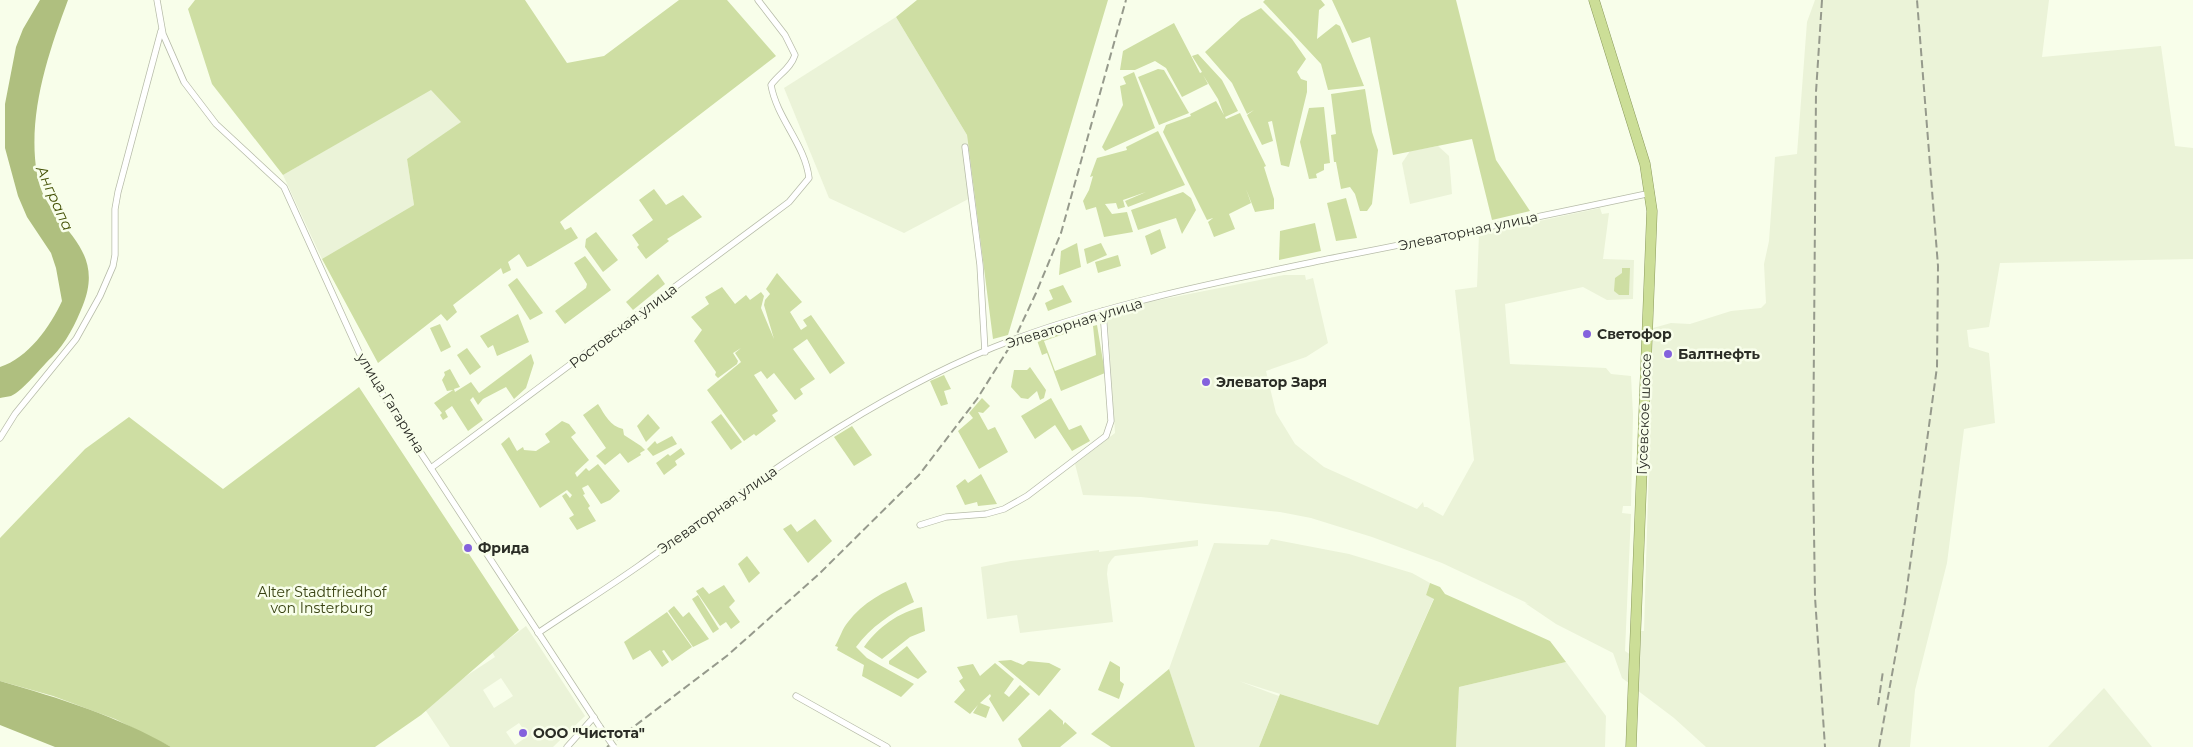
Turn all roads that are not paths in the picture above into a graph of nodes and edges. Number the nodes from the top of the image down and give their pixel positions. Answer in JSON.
{"nodes":[{"id":1,"x":157,"y":0,"type":"edge"},
{"id":2,"x":758,"y":0,"type":"edge"},
{"id":3,"x":1594,"y":0,"type":"edge"},
{"id":4,"x":161,"y":28,"type":"junction"},
{"id":5,"x":965,"y":147,"type":"dead end"},
{"id":6,"x":1651,"y":193,"type":"junction"},
{"id":7,"x":1103,"y":311,"type":"junction"},
{"id":8,"x":985,"y":352,"type":"junction"},
{"id":9,"x":0,"y":438,"type":"edge"},
{"id":10,"x":431,"y":468,"type":"junction"},
{"id":11,"x":920,"y":525,"type":"dead end"},
{"id":12,"x":538,"y":633,"type":"junction"},
{"id":13,"x":796,"y":696,"type":"dead end"},
{"id":14,"x":594,"y":717,"type":"junction"},
{"id":15,"x":876,"y":745,"type":"edge"},
{"id":16,"x":567,"y":747,"type":"edge"},
{"id":17,"x":614,"y":747,"type":"edge"},
{"id":18,"x":887,"y":747,"type":"edge"},
{"id":19,"x":1631,"y":747,"type":"edge"}],
"edges":[{"from":1,"to":4,"type":"street"},
{"from":2,"to":10,"type":"street","name":"Ростовская улица"},
{"from":3,"to":6,"type":"highway","name":"Гусевское шоссе"},
{"from":4,"to":9,"type":"street"},
{"from":4,"to":10,"type":"street","name":"улица Гагарина"},
{"from":5,"to":8,"type":"street"},
{"from":6,"to":7,"type":"street","name":"Элеваторная улица"},
{"from":6,"to":19,"type":"highway","name":"Гусевское шоссе"},
{"from":7,"to":8,"type":"street","name":"Элеваторная улица"},
{"from":7,"to":11,"type":"street"},
{"from":8,"to":12,"type":"street","name":"Элеваторная улица"},
{"from":10,"to":12,"type":"street","name":"улица Гагарина"},
{"from":12,"to":14,"type":"street","name":"улица Гагарина"},
{"from":13,"to":15,"type":"street"},
{"from":14,"to":16,"type":"street"},
{"from":14,"to":17,"type":"street","name":"улица Гагарина","bridge":true},
{"from":15,"to":18,"type":"street"}]}
